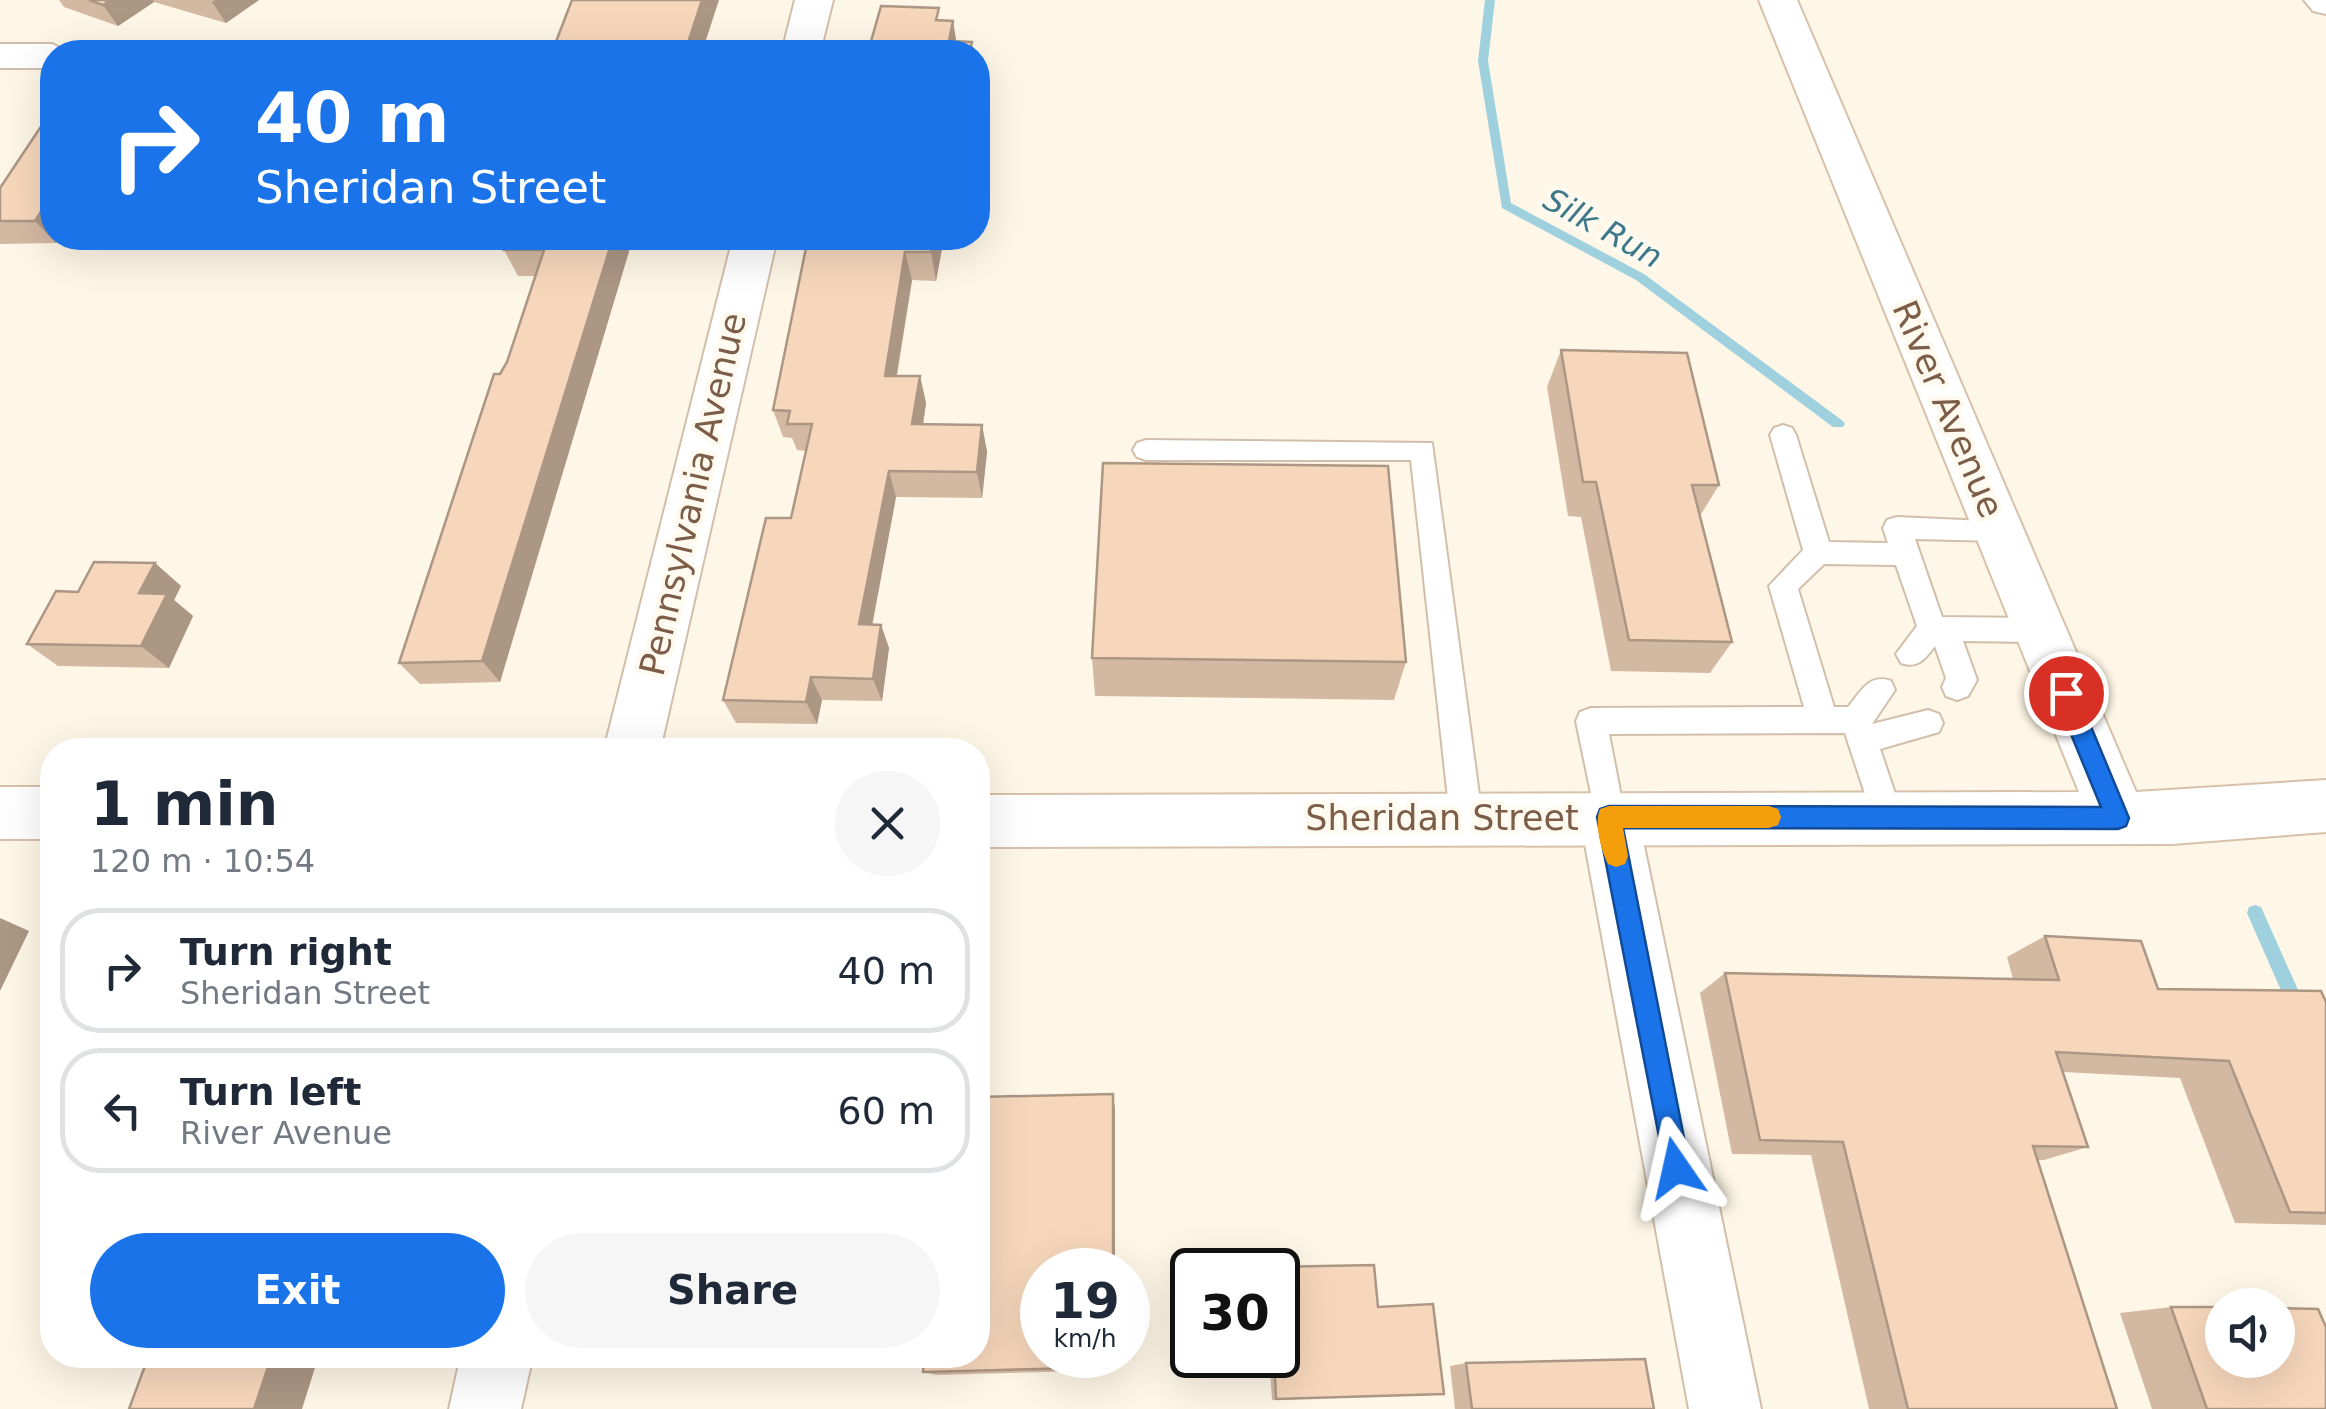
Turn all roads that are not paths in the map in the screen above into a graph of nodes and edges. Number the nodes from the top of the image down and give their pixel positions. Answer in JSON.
{"nodes":[{"id":1,"x":814,"y":0,"type":"edge"},
{"id":2,"x":1778,"y":0,"type":"edge"},
{"id":3,"x":804,"y":40,"type":"edge"},
{"id":4,"x":0,"y":56,"type":"edge"},
{"id":5,"x":40,"y":56,"type":"edge"},
{"id":6,"x":751,"y":250,"type":"edge"},
{"id":7,"x":1783,"y":435,"type":"dead end"},
{"id":8,"x":1146,"y":450,"type":"dead end"},
{"id":9,"x":1998,"y":530,"type":"junction"},
{"id":10,"x":1818,"y":553,"type":"junction"},
{"id":11,"x":1906,"y":554,"type":"junction"},
{"id":12,"x":1938,"y":629,"type":"junction"},
{"id":13,"x":2040,"y":630,"type":"junction"},
{"id":14,"x":1911,"y":654,"type":"dead end"},
{"id":15,"x":1957,"y":687,"type":"dead end"},
{"id":16,"x":1880,"y":690,"type":"dead end"},
{"id":17,"x":1823,"y":721,"type":"junction"},
{"id":18,"x":1928,"y":723,"type":"dead end"},
{"id":19,"x":1859,"y":730,"type":"junction"},
{"id":20,"x":635,"y":738,"type":"edge"},
{"id":21,"x":2326,"y":806,"type":"edge"},
{"id":22,"x":0,"y":813,"type":"edge"},
{"id":23,"x":40,"y":813,"type":"edge"},
{"id":24,"x":1466,"y":817,"type":"junction"},
{"id":25,"x":1609,"y":817,"type":"junction"},
{"id":26,"x":1887,"y":817,"type":"junction"},
{"id":27,"x":2118,"y":818,"type":"junction"},
{"id":28,"x":990,"y":821,"type":"edge"},
{"id":29,"x":494,"y":1368,"type":"edge"},
{"id":30,"x":485,"y":1409,"type":"edge"},
{"id":31,"x":1724,"y":1409,"type":"edge"}],
"edges":[{"from":1,"to":3,"type":"street"},
{"from":2,"to":9,"type":"street","name":"River Avenue"},
{"from":4,"to":5,"type":"street"},
{"from":6,"to":20,"type":"street","name":"Pennsylvania Avenue"},
{"from":7,"to":10,"type":"lane"},
{"from":8,"to":24,"type":"lane"},
{"from":9,"to":11,"type":"lane"},
{"from":9,"to":13,"type":"street","name":"River Avenue"},
{"from":10,"to":11,"type":"lane"},
{"from":10,"to":17,"type":"lane"},
{"from":11,"to":12,"type":"lane"},
{"from":12,"to":13,"type":"lane"},
{"from":12,"to":14,"type":"lane"},
{"from":12,"to":15,"type":"lane"},
{"from":13,"to":27,"type":"street","name":"River Avenue"},
{"from":16,"to":19,"type":"lane"},
{"from":17,"to":19,"type":"lane"},
{"from":17,"to":25,"type":"lane"},
{"from":18,"to":19,"type":"lane"},
{"from":19,"to":26,"type":"lane"},
{"from":21,"to":27,"type":"street","name":"Sheridan Street"},
{"from":22,"to":23,"type":"street"},
{"from":24,"to":25,"type":"street","name":"Sheridan Street"},
{"from":24,"to":28,"type":"street","name":"Sheridan Street"},
{"from":25,"to":26,"type":"street","name":"Sheridan Street"},
{"from":25,"to":31,"type":"street"},
{"from":26,"to":27,"type":"street","name":"Sheridan Street"},
{"from":29,"to":30,"type":"street"}]}
